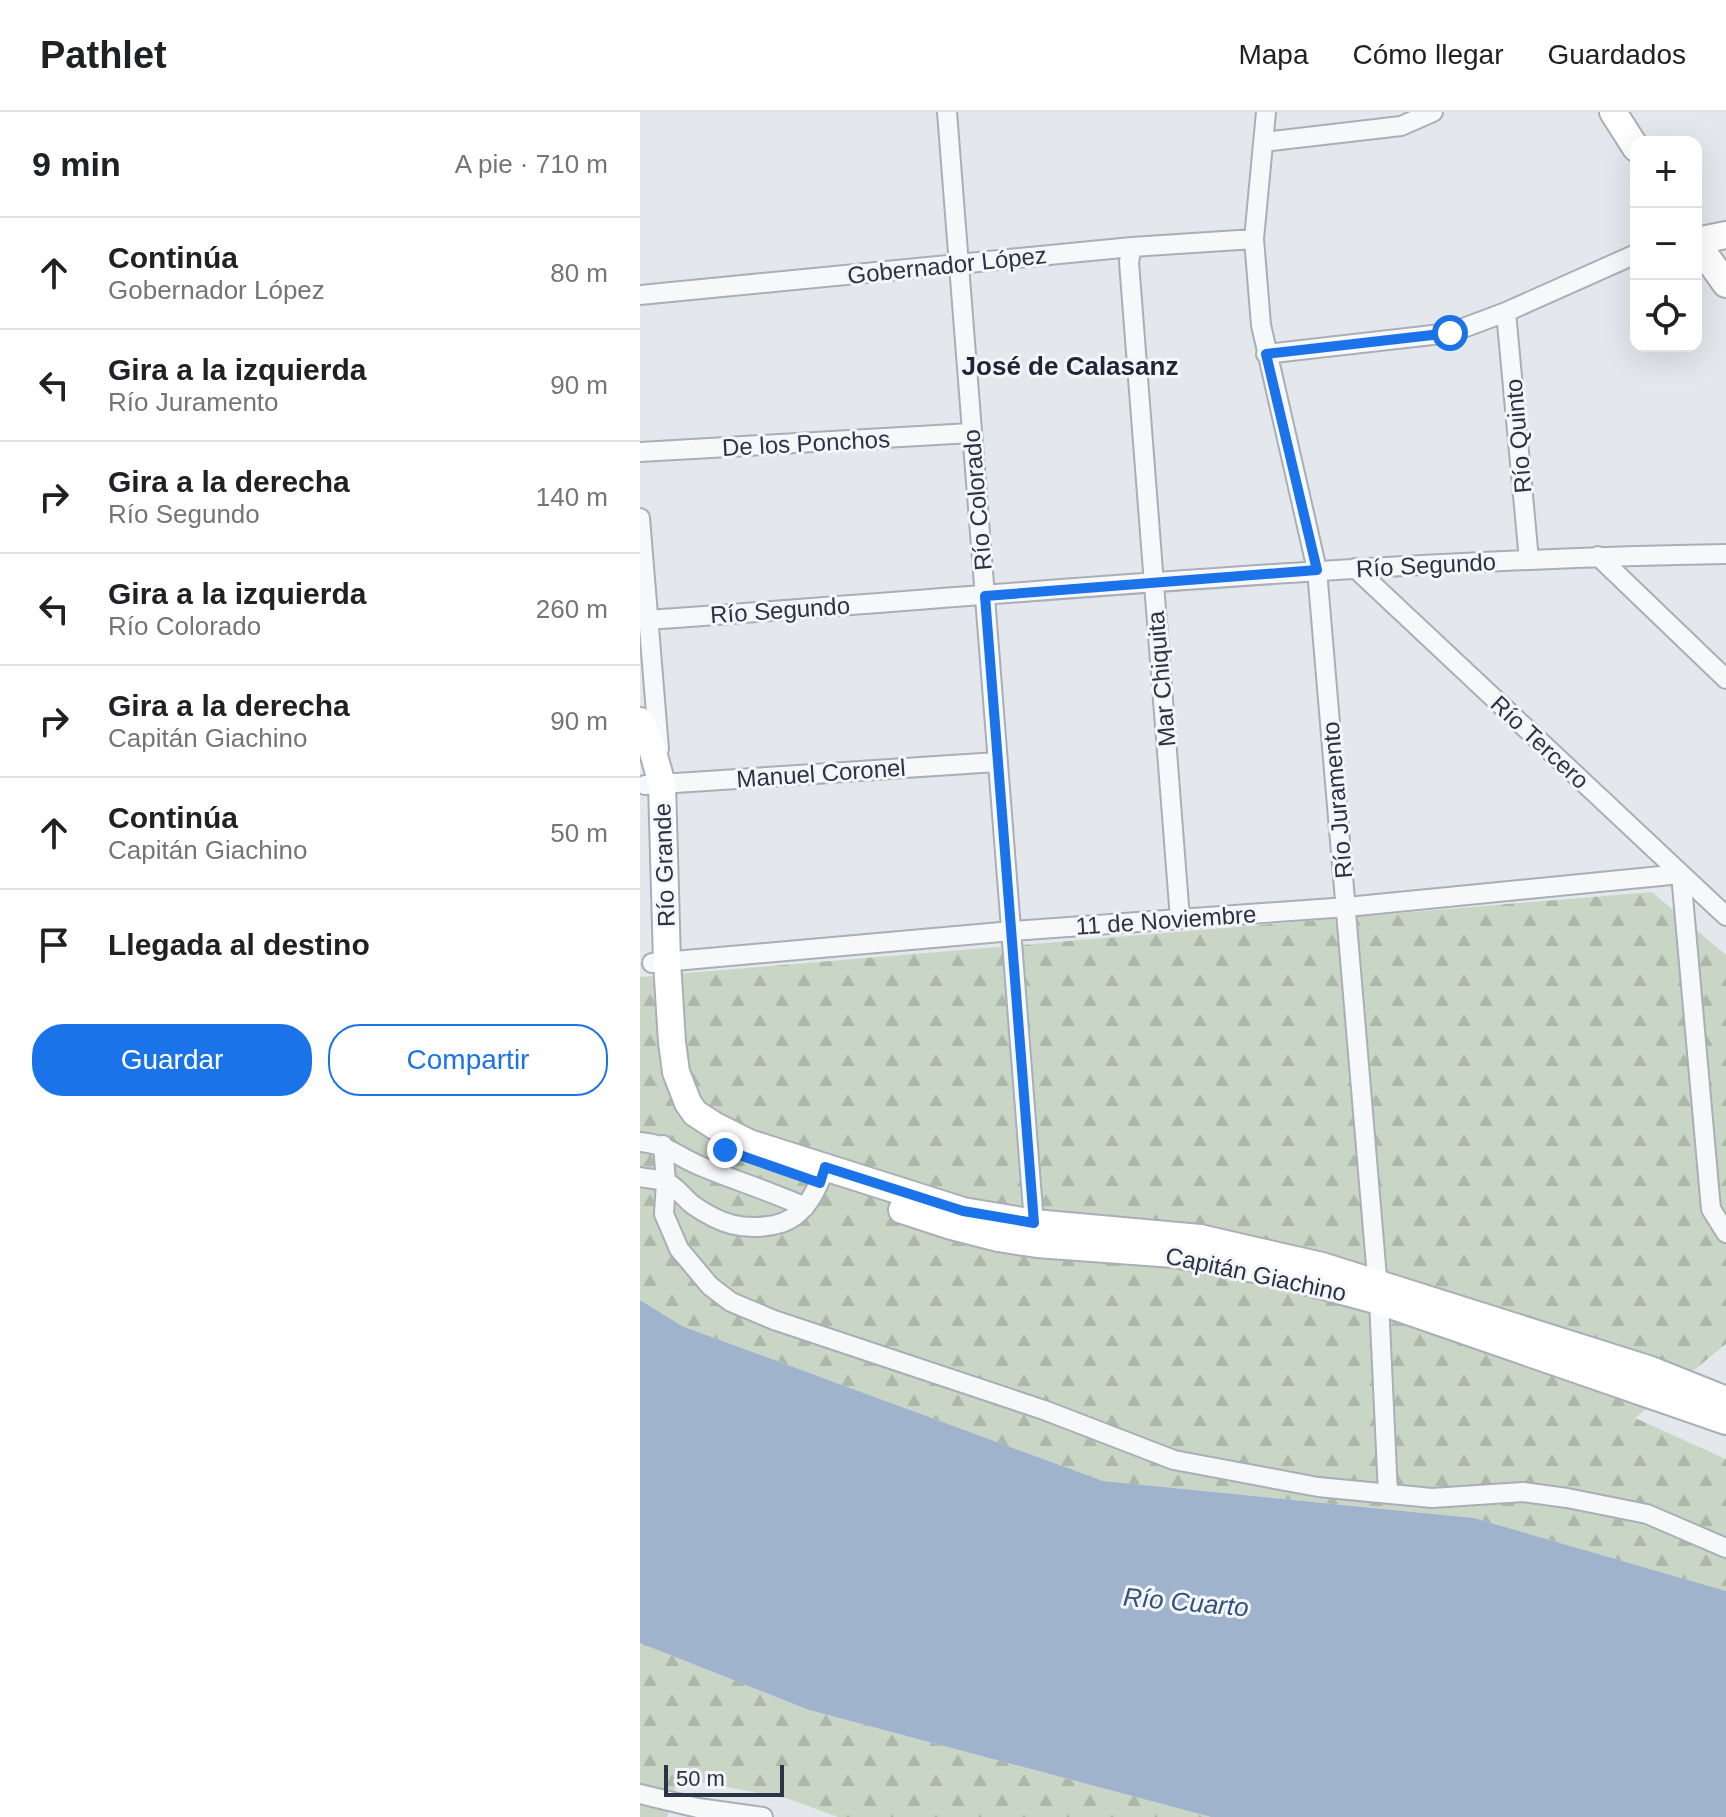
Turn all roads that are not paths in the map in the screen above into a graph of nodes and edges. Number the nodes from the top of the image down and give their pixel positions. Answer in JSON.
{"nodes":[{"id":1,"x":947,"y":112,"type":"edge"},
{"id":2,"x":1266,"y":112,"type":"edge"},
{"id":3,"x":1433,"y":112,"type":"edge"},
{"id":4,"x":1613,"y":112,"type":"edge"},
{"id":5,"x":1630,"y":139,"type":"edge"},
{"id":6,"x":1264,"y":142,"type":"junction"},
{"id":7,"x":1726,"y":235,"type":"edge"},
{"id":8,"x":1254,"y":239,"type":"junction"},
{"id":9,"x":1702,"y":240,"type":"edge"},
{"id":10,"x":1132,"y":247,"type":"junction"},
{"id":11,"x":1702,"y":250,"type":"edge"},
{"id":12,"x":1630,"y":257,"type":"edge"},
{"id":13,"x":957,"y":263,"type":"junction"},
{"id":14,"x":1726,"y":284,"type":"edge"},
{"id":15,"x":640,"y":295,"type":"edge"},
{"id":16,"x":1506,"y":312,"type":"junction"},
{"id":17,"x":1266,"y":354,"type":"junction"},
{"id":18,"x":971,"y":433,"type":"junction"},
{"id":19,"x":640,"y":452,"type":"edge"},
{"id":20,"x":640,"y":518,"type":"edge"},
{"id":21,"x":1726,"y":554,"type":"edge"},
{"id":22,"x":1598,"y":556,"type":"junction"},
{"id":23,"x":1529,"y":560,"type":"junction"},
{"id":24,"x":1355,"y":568,"type":"junction"},
{"id":25,"x":1317,"y":570,"type":"junction"},
{"id":26,"x":1153,"y":582,"type":"junction"},
{"id":27,"x":985,"y":596,"type":"junction"},
{"id":28,"x":643,"y":616,"type":"edge"},
{"id":29,"x":1726,"y":679,"type":"edge"},
{"id":30,"x":640,"y":721,"type":"edge"},
{"id":31,"x":640,"y":755,"type":"edge"},
{"id":32,"x":997,"y":762,"type":"junction"},
{"id":33,"x":654,"y":785,"type":"junction"},
{"id":34,"x":1681,"y":874,"type":"junction"},
{"id":35,"x":1347,"y":907,"type":"junction"},
{"id":36,"x":1726,"y":916,"type":"edge"},
{"id":37,"x":1180,"y":919,"type":"junction"},
{"id":38,"x":1012,"y":931,"type":"junction"},
{"id":39,"x":660,"y":962,"type":"junction"},
{"id":40,"x":695,"y":1113,"type":"joint"},
{"id":41,"x":640,"y":1142,"type":"edge"},
{"id":42,"x":663,"y":1145,"type":"junction"},
{"id":43,"x":822,"y":1175,"type":"junction"},
{"id":44,"x":640,"y":1177,"type":"edge"},
{"id":45,"x":666,"y":1182,"type":"junction"},
{"id":46,"x":805,"y":1207,"type":"junction"},
{"id":47,"x":1034,"y":1223,"type":"junction"},
{"id":48,"x":1726,"y":1233,"type":"edge"},
{"id":49,"x":1378,"y":1291,"type":"junction"},
{"id":50,"x":1721,"y":1403,"type":"edge"},
{"id":51,"x":1388,"y":1494,"type":"junction"},
{"id":52,"x":1726,"y":1548,"type":"edge"},
{"id":53,"x":640,"y":1794,"type":"edge"},
{"id":54,"x":697,"y":1813,"type":"edge"},
{"id":55,"x":763,"y":1817,"type":"edge"}],
"edges":[{"from":1,"to":13,"type":"street","name":"Río Colorado"},
{"from":2,"to":6,"type":"street","name":"Río Juramento"},
{"from":3,"to":6,"type":"street"},
{"from":4,"to":5,"type":"main road"},
{"from":6,"to":8,"type":"street","name":"Río Juramento"},
{"from":7,"to":9,"type":"main road"},
{"from":8,"to":10,"type":"street","name":"Gobernador López"},
{"from":8,"to":17,"type":"street","name":"Río Juramento"},
{"from":10,"to":13,"type":"street","name":"Gobernador López"},
{"from":10,"to":26,"type":"street","name":"Mar Chiquita"},
{"from":11,"to":14,"type":"main road"},
{"from":12,"to":16,"type":"street"},
{"from":13,"to":15,"type":"street","name":"Gobernador López"},
{"from":13,"to":18,"type":"street","name":"Río Colorado"},
{"from":16,"to":17,"type":"street"},
{"from":16,"to":23,"type":"street","name":"Río Quinto"},
{"from":17,"to":25,"type":"street","name":"Río Juramento"},
{"from":18,"to":19,"type":"street","name":"De los Ponchos"},
{"from":18,"to":27,"type":"street","name":"Río Colorado"},
{"from":20,"to":28,"type":"street","name":"Río Grande"},
{"from":21,"to":22,"type":"street","name":"Río Segundo"},
{"from":22,"to":23,"type":"street","name":"Río Segundo"},
{"from":22,"to":29,"type":"street"},
{"from":23,"to":24,"type":"street","name":"Río Segundo"},
{"from":24,"to":25,"type":"street","name":"Río Segundo"},
{"from":24,"to":34,"type":"street","name":"Río Tercero"},
{"from":25,"to":26,"type":"street","name":"Río Segundo"},
{"from":25,"to":35,"type":"street","name":"Río Juramento"},
{"from":26,"to":27,"type":"street","name":"Río Segundo"},
{"from":26,"to":37,"type":"street","name":"Mar Chiquita"},
{"from":27,"to":28,"type":"street","name":"Río Segundo"},
{"from":27,"to":32,"type":"street","name":"Río Colorado"},
{"from":28,"to":33,"type":"street","name":"Río Grande"},
{"from":30,"to":33,"type":"main road"},
{"from":31,"to":33,"type":"main road"},
{"from":32,"to":33,"type":"street","name":"Manuel Coronel"},
{"from":32,"to":38,"type":"street","name":"Río Colorado"},
{"from":33,"to":39,"type":"main road","name":"Río Grande"},
{"from":34,"to":35,"type":"street","name":"11 de Noviembre"},
{"from":34,"to":36,"type":"street","name":"Río Tercero"},
{"from":34,"to":48,"type":"street"},
{"from":35,"to":37,"type":"street","name":"11 de Noviembre"},
{"from":35,"to":49,"type":"street","name":"Río Juramento"},
{"from":37,"to":38,"type":"street","name":"11 de Noviembre"},
{"from":38,"to":39,"type":"street","name":"11 de Noviembre"},
{"from":38,"to":47,"type":"street","name":"Río Colorado"},
{"from":39,"to":40,"type":"main road","name":"Río Grande"},
{"from":39,"to":43,"type":"main road","name":"Capitán Giachino"},
{"from":40,"to":43,"type":"main road","name":"Capitán Giachino"},
{"from":41,"to":42,"type":"street"},
{"from":42,"to":45,"type":"street"},
{"from":42,"to":46,"type":"street"},
{"from":43,"to":46,"type":"street"},
{"from":43,"to":47,"type":"main road","name":"Capitán Giachino"},
{"from":43,"to":49,"type":"main road","name":"Capitán Giachino"},
{"from":44,"to":45,"type":"street"},
{"from":45,"to":46,"type":"street"},
{"from":45,"to":51,"type":"street"},
{"from":47,"to":49,"type":"main road","name":"Capitán Giachino"},
{"from":49,"to":50,"type":"main road","name":"Capitán Giachino"},
{"from":49,"to":51,"type":"street","name":"Río Juramento"},
{"from":51,"to":52,"type":"street"},
{"from":53,"to":54,"type":"street"},
{"from":54,"to":55,"type":"street"}]}
